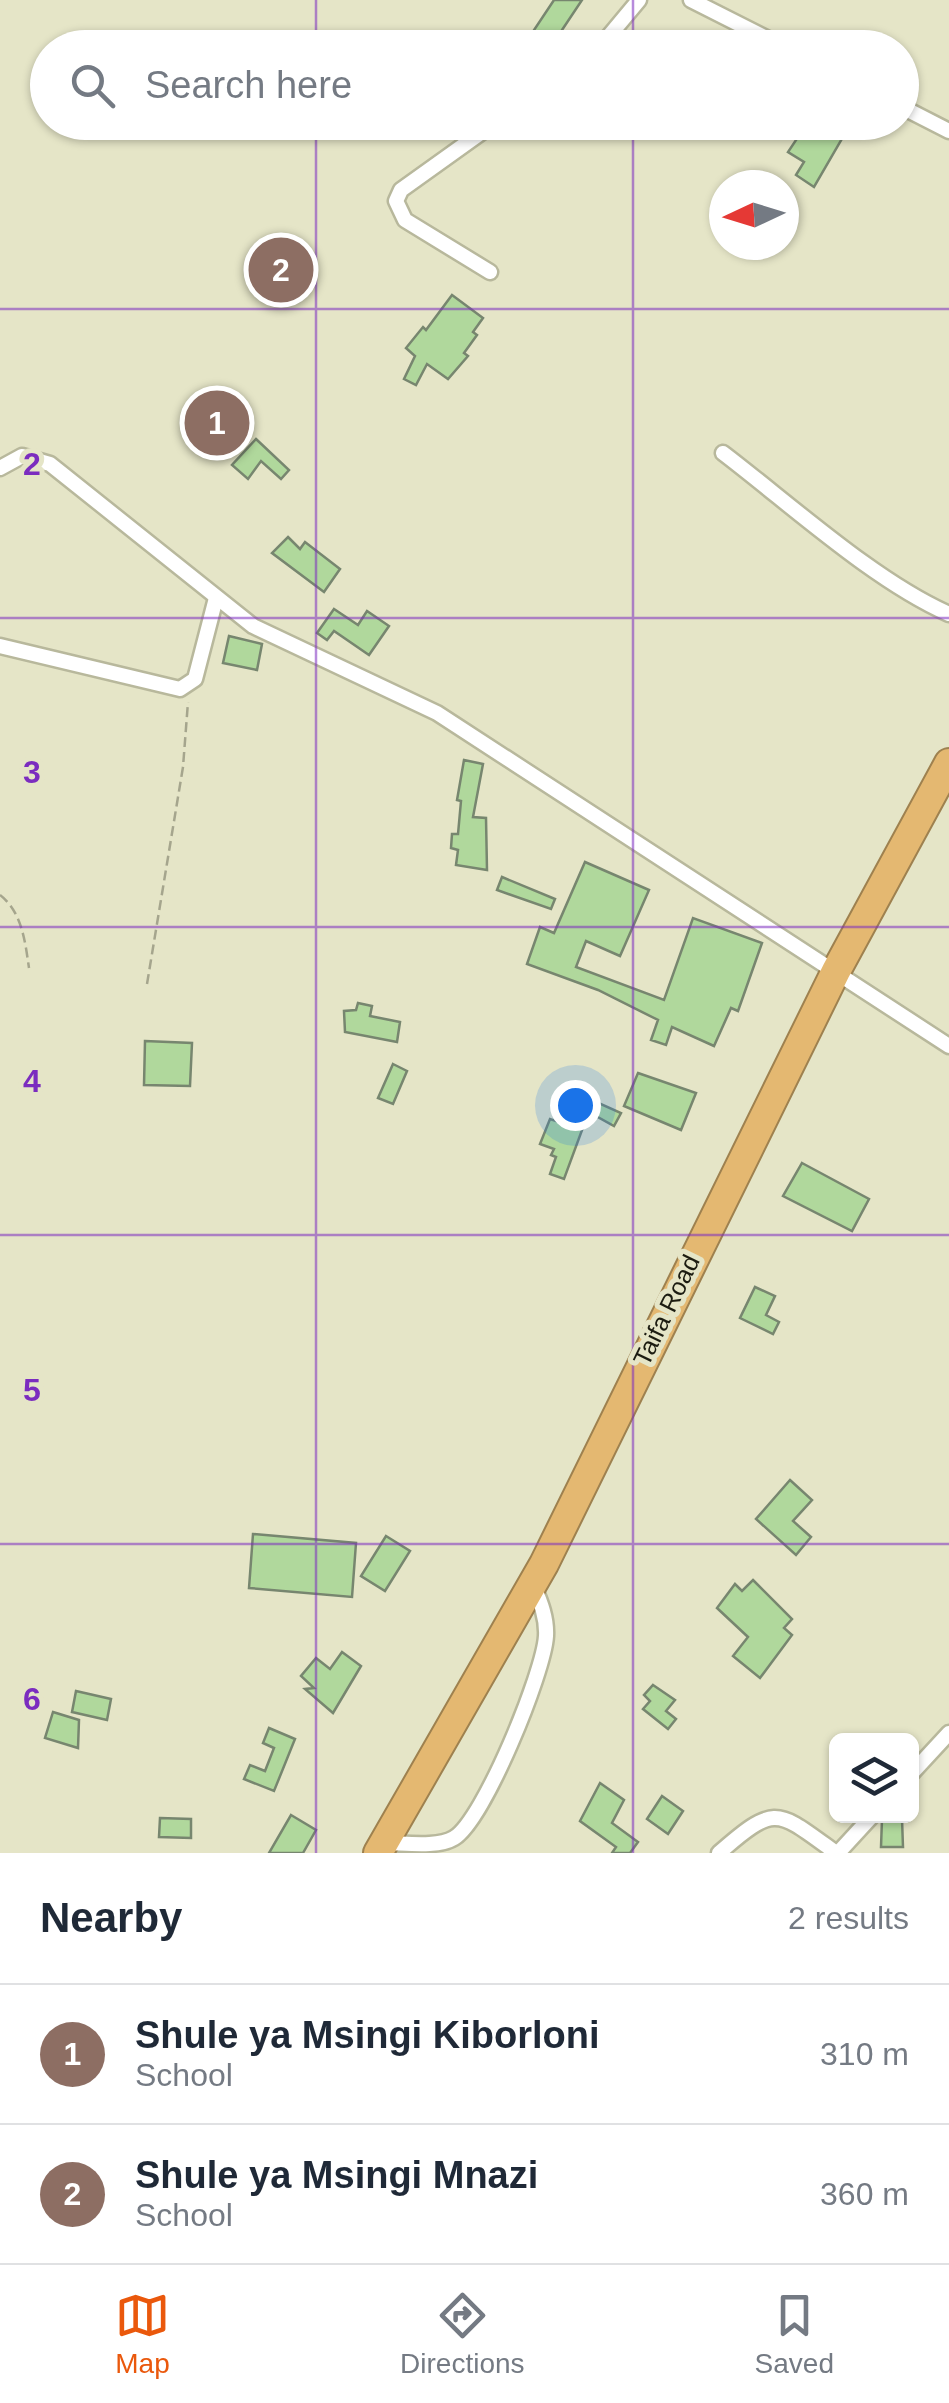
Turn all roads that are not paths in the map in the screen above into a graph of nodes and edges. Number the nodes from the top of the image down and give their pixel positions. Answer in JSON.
{"nodes":[{"id":1,"x":639,"y":0,"type":"edge"},
{"id":2,"x":691,"y":0,"type":"edge"},
{"id":3,"x":614,"y":30,"type":"edge"},
{"id":4,"x":750,"y":30,"type":"edge"},
{"id":5,"x":919,"y":116,"type":"edge"},
{"id":6,"x":949,"y":131,"type":"edge"},
{"id":7,"x":471,"y":140,"type":"edge"},
{"id":8,"x":490,"y":272,"type":"dead end"},
{"id":9,"x":723,"y":454,"type":"dead end"},
{"id":10,"x":0,"y":468,"type":"edge"},
{"id":11,"x":216,"y":598,"type":"junction"},
{"id":12,"x":949,"y":614,"type":"edge"},
{"id":13,"x":0,"y":646,"type":"edge"},
{"id":14,"x":949,"y":764,"type":"edge"},
{"id":15,"x":836,"y":971,"type":"junction"},
{"id":16,"x":949,"y":1046,"type":"edge"},
{"id":17,"x":533,"y":1583,"type":"junction"},
{"id":18,"x":949,"y":1733,"type":"edge"},
{"id":19,"x":919,"y":1766,"type":"edge"},
{"id":20,"x":865,"y":1823,"type":"edge"},
{"id":21,"x":381,"y":1848,"type":"edge"},
{"id":22,"x":719,"y":1853,"type":"edge"},
{"id":23,"x":837,"y":1853,"type":"edge"}],
"edges":[{"from":1,"to":3,"type":"street"},
{"from":2,"to":4,"type":"street"},
{"from":5,"to":6,"type":"street"},
{"from":7,"to":8,"type":"street"},
{"from":9,"to":12,"type":"street"},
{"from":10,"to":11,"type":"street"},
{"from":11,"to":13,"type":"street"},
{"from":11,"to":15,"type":"street"},
{"from":14,"to":15,"type":"highway","name":"Taifa Road"},
{"from":15,"to":16,"type":"street"},
{"from":15,"to":17,"type":"highway","name":"Taifa Road"},
{"from":17,"to":21,"type":"highway","name":"Taifa Road"},
{"from":17,"to":21,"type":"street"},
{"from":18,"to":19,"type":"street"},
{"from":20,"to":23,"type":"street"},
{"from":22,"to":23,"type":"street"}]}
